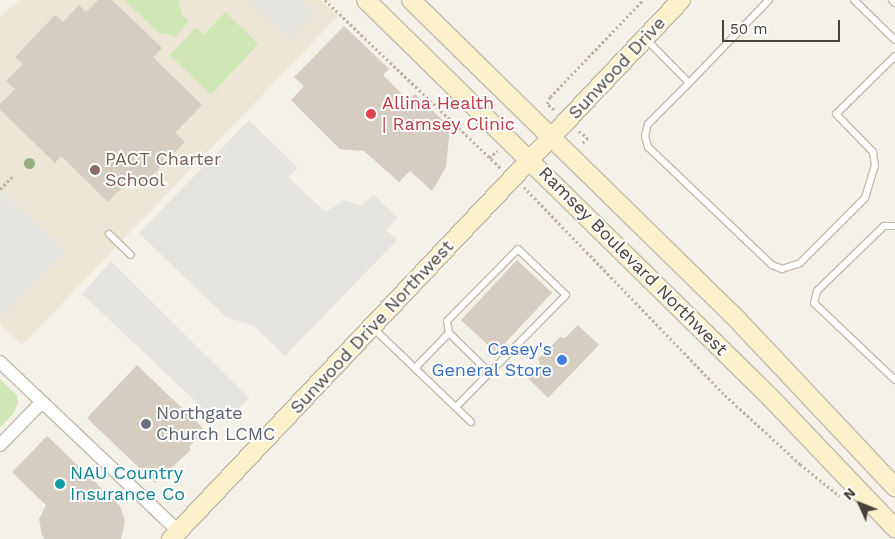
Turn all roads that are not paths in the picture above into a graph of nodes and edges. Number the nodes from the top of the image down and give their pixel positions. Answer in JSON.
{"nodes":[{"id":1,"x":366,"y":0,"type":"edge"},
{"id":2,"x":411,"y":0,"type":"edge"},
{"id":3,"x":681,"y":0,"type":"edge"},
{"id":4,"x":769,"y":0,"type":"edge"},
{"id":5,"x":854,"y":0,"type":"edge"},
{"id":6,"x":892,"y":0,"type":"edge"},
{"id":7,"x":895,"y":3,"type":"edge"},
{"id":8,"x":645,"y":38,"type":"junction"},
{"id":9,"x":895,"y":40,"type":"edge"},
{"id":10,"x":895,"y":56,"type":"edge"},
{"id":11,"x":688,"y":84,"type":"junction"},
{"id":12,"x":553,"y":136,"type":"junction"},
{"id":13,"x":530,"y":159,"type":"junction"},
{"id":14,"x":895,"y":226,"type":"edge"},
{"id":15,"x":109,"y":234,"type":"dead end"},
{"id":16,"x":131,"y":255,"type":"dead end"},
{"id":17,"x":372,"y":327,"type":"junction"},
{"id":18,"x":449,"y":333,"type":"junction"},
{"id":19,"x":0,"y":362,"type":"edge"},
{"id":20,"x":415,"y":368,"type":"junction"},
{"id":21,"x":490,"y":373,"type":"junction"},
{"id":22,"x":895,"y":380,"type":"edge"},
{"id":23,"x":42,"y":402,"type":"junction"},
{"id":24,"x":456,"y":407,"type":"junction"},
{"id":25,"x":471,"y":422,"type":"dead end"},
{"id":26,"x":0,"y":445,"type":"edge"},
{"id":27,"x":895,"y":487,"type":"edge"},
{"id":28,"x":895,"y":528,"type":"edge"},
{"id":29,"x":174,"y":535,"type":"edge"}],
"edges":[{"from":1,"to":13,"type":"street","name":"Ramsey Boulevard Northwest"},
{"from":2,"to":12,"type":"street","name":"Ramsey Boulevard Northwest"},
{"from":3,"to":8,"type":"street","name":"Sunwood Drive"},
{"from":4,"to":11,"type":"lane"},
{"from":5,"to":9,"type":"lane"},
{"from":6,"to":7,"type":"lane"},
{"from":8,"to":11,"type":"lane"},
{"from":8,"to":12,"type":"street","name":"Sunwood Drive"},
{"from":10,"to":11,"type":"lane"},
{"from":12,"to":13,"type":"street","name":"Sunwood Drive Northwest"},
{"from":12,"to":27,"type":"street","name":"Ramsey Boulevard Northwest"},
{"from":13,"to":17,"type":"street","name":"Sunwood Drive Northwest"},
{"from":13,"to":28,"type":"street","name":"Ramsey Boulevard Northwest"},
{"from":14,"to":22,"type":"lane"},
{"from":15,"to":16,"type":"lane"},
{"from":17,"to":20,"type":"lane"},
{"from":17,"to":29,"type":"street","name":"Sunwood Drive Northwest"},
{"from":18,"to":20,"type":"lane"},
{"from":18,"to":21,"type":"lane"},
{"from":18,"to":21,"type":"lane"},
{"from":19,"to":23,"type":"street"},
{"from":20,"to":24,"type":"lane"},
{"from":21,"to":24,"type":"lane"},
{"from":23,"to":26,"type":"street"},
{"from":23,"to":29,"type":"street"},
{"from":24,"to":25,"type":"lane"}]}
